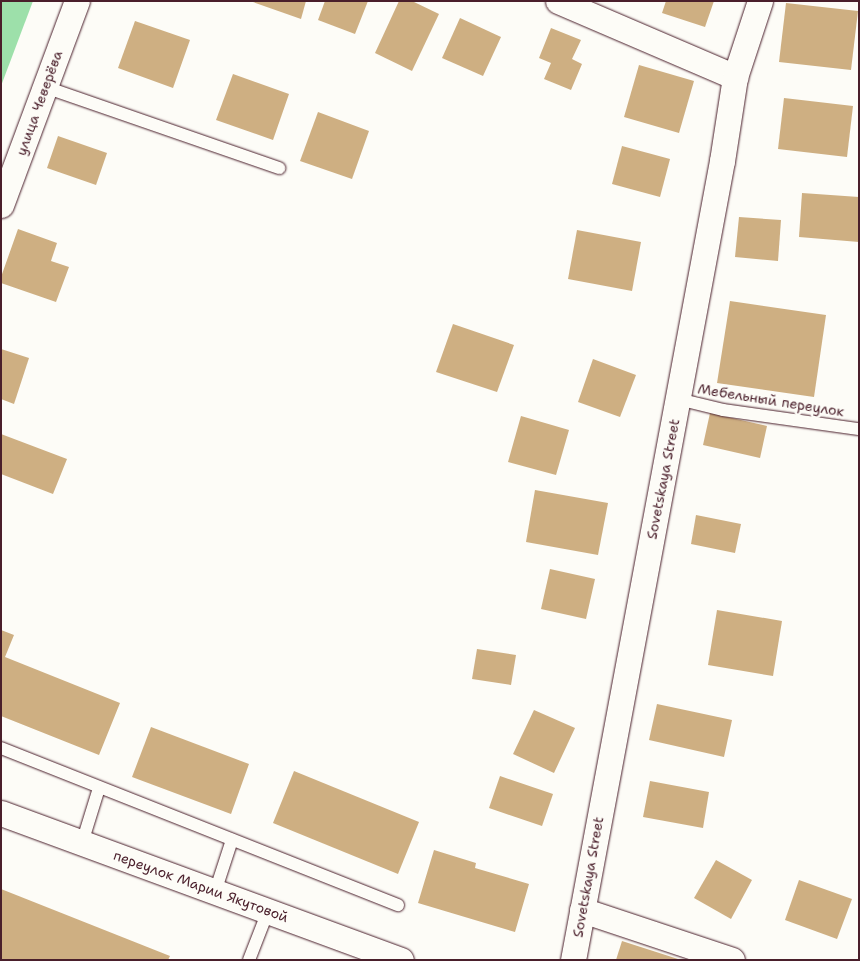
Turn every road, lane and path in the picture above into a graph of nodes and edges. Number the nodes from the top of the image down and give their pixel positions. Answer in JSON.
{"nodes":[{"id":1,"x":76,"y":1,"type":"edge"},
{"id":2,"x":558,"y":1,"type":"edge"},
{"id":3,"x":760,"y":1,"type":"edge"},
{"id":4,"x":735,"y":77,"type":"junction"},
{"id":5,"x":45,"y":87,"type":"junction"},
{"id":6,"x":279,"y":168,"type":"dead end"},
{"id":7,"x":1,"y":205,"type":"edge"},
{"id":8,"x":678,"y":398,"type":"junction"},
{"id":9,"x":859,"y":429,"type":"edge"},
{"id":10,"x":1,"y":748,"type":"edge"},
{"id":11,"x":99,"y":788,"type":"junction"},
{"id":12,"x":1,"y":813,"type":"edge"},
{"id":13,"x":232,"y":840,"type":"junction"},
{"id":14,"x":82,"y":843,"type":"junction"},
{"id":15,"x":214,"y":892,"type":"junction"},
{"id":16,"x":398,"y":905,"type":"dead end"},
{"id":17,"x":582,"y":910,"type":"junction"},
{"id":18,"x":268,"y":911,"type":"junction"},
{"id":19,"x":248,"y":960,"type":"edge"},
{"id":20,"x":401,"y":960,"type":"edge"},
{"id":21,"x":573,"y":960,"type":"edge"},
{"id":22,"x":732,"y":960,"type":"edge"}],
"edges":[{"from":1,"to":5,"type":"street","name":"улица Чеверёва"},
{"from":2,"to":4,"type":"street"},
{"from":3,"to":4,"type":"street","name":"Sovetskaya Street"},
{"from":4,"to":8,"type":"street","name":"Sovetskaya Street"},
{"from":5,"to":6,"type":"lane"},
{"from":5,"to":7,"type":"street","name":"улица Чеверёва"},
{"from":8,"to":9,"type":"lane","name":"Мебельный переулок"},
{"from":8,"to":17,"type":"street","name":"Sovetskaya Street"},
{"from":10,"to":11,"type":"lane"},
{"from":11,"to":13,"type":"lane"},
{"from":11,"to":14,"type":"lane"},
{"from":12,"to":14,"type":"street","name":"переулок Марии Якутовой"},
{"from":13,"to":15,"type":"lane"},
{"from":13,"to":16,"type":"lane"},
{"from":14,"to":15,"type":"street","name":"переулок Марии Якутовой"},
{"from":15,"to":18,"type":"street","name":"переулок Марии Якутовой"},
{"from":17,"to":21,"type":"street","name":"Sovetskaya Street"},
{"from":17,"to":22,"type":"street"},
{"from":18,"to":19,"type":"lane"},
{"from":18,"to":20,"type":"street","name":"переулок Марии Якутовой"}]}
